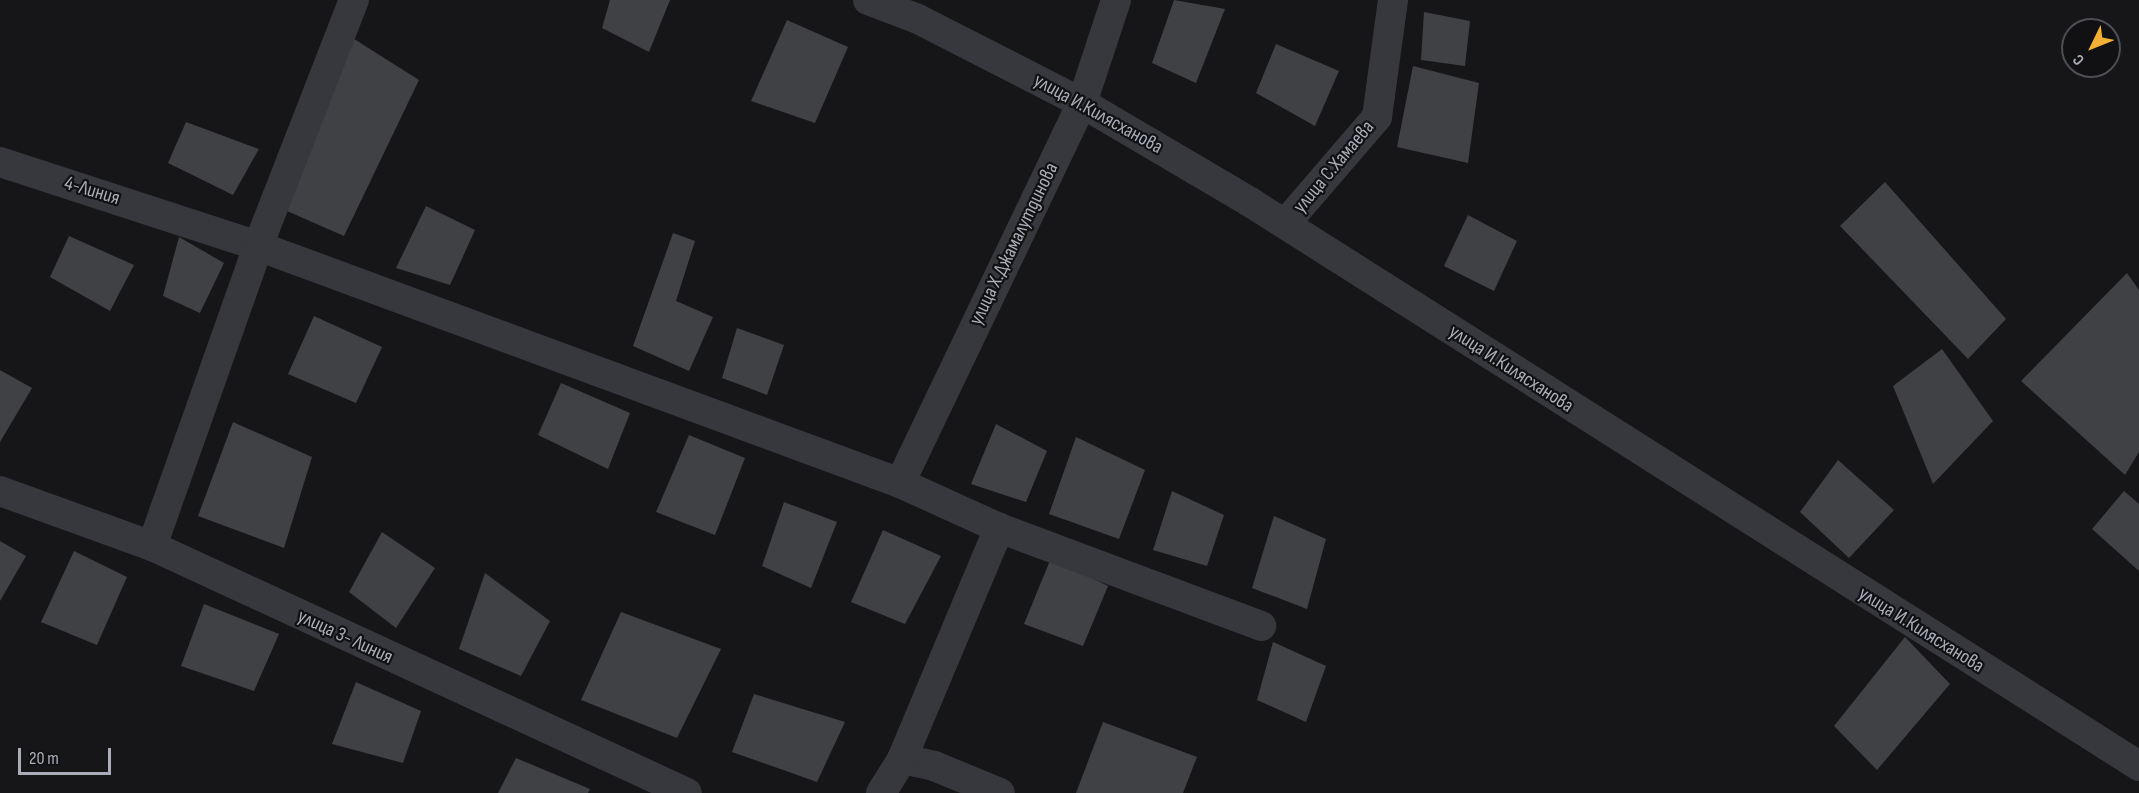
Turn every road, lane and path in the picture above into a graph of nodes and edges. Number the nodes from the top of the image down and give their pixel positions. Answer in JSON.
{"nodes":[{"id":1,"x":354,"y":0,"type":"edge"},
{"id":2,"x":868,"y":0,"type":"edge"},
{"id":3,"x":1116,"y":0,"type":"edge"},
{"id":4,"x":1392,"y":0,"type":"edge"},
{"id":5,"x":1082,"y":103,"type":"junction"},
{"id":6,"x":0,"y":162,"type":"edge"},
{"id":7,"x":1285,"y":225,"type":"junction"},
{"id":8,"x":258,"y":246,"type":"junction"},
{"id":9,"x":900,"y":483,"type":"junction"},
{"id":10,"x":0,"y":490,"type":"edge"},
{"id":11,"x":999,"y":528,"type":"junction"},
{"id":12,"x":152,"y":546,"type":"junction"},
{"id":13,"x":1261,"y":626,"type":"dead end"},
{"id":14,"x":902,"y":759,"type":"junction"},
{"id":15,"x":2139,"y":766,"type":"edge"},
{"id":16,"x":687,"y":793,"type":"edge"},
{"id":17,"x":881,"y":793,"type":"edge"},
{"id":18,"x":1000,"y":793,"type":"edge"}],
"edges":[{"from":1,"to":8,"type":"street"},
{"from":2,"to":5,"type":"street","name":"улица И.Килясханова"},
{"from":3,"to":5,"type":"street","name":"улица Х.Джамалутдинова"},
{"from":4,"to":7,"type":"street","name":"улица С.Хамаева"},
{"from":5,"to":7,"type":"street","name":"улица И.Килясханова"},
{"from":5,"to":9,"type":"street","name":"улица Х.Джамалутдинова"},
{"from":6,"to":8,"type":"street","name":"4-Линия"},
{"from":7,"to":15,"type":"street","name":"улица И.Килясханова"},
{"from":8,"to":9,"type":"street","name":"4-Линия"},
{"from":8,"to":12,"type":"street"},
{"from":9,"to":11,"type":"street","name":"4-Линия"},
{"from":10,"to":12,"type":"street","name":"улица 3- Линия"},
{"from":11,"to":13,"type":"street","name":"4-Линия"},
{"from":11,"to":14,"type":"street"},
{"from":12,"to":16,"type":"street","name":"улица 3- Линия"},
{"from":14,"to":17,"type":"street"},
{"from":14,"to":18,"type":"street"}]}
